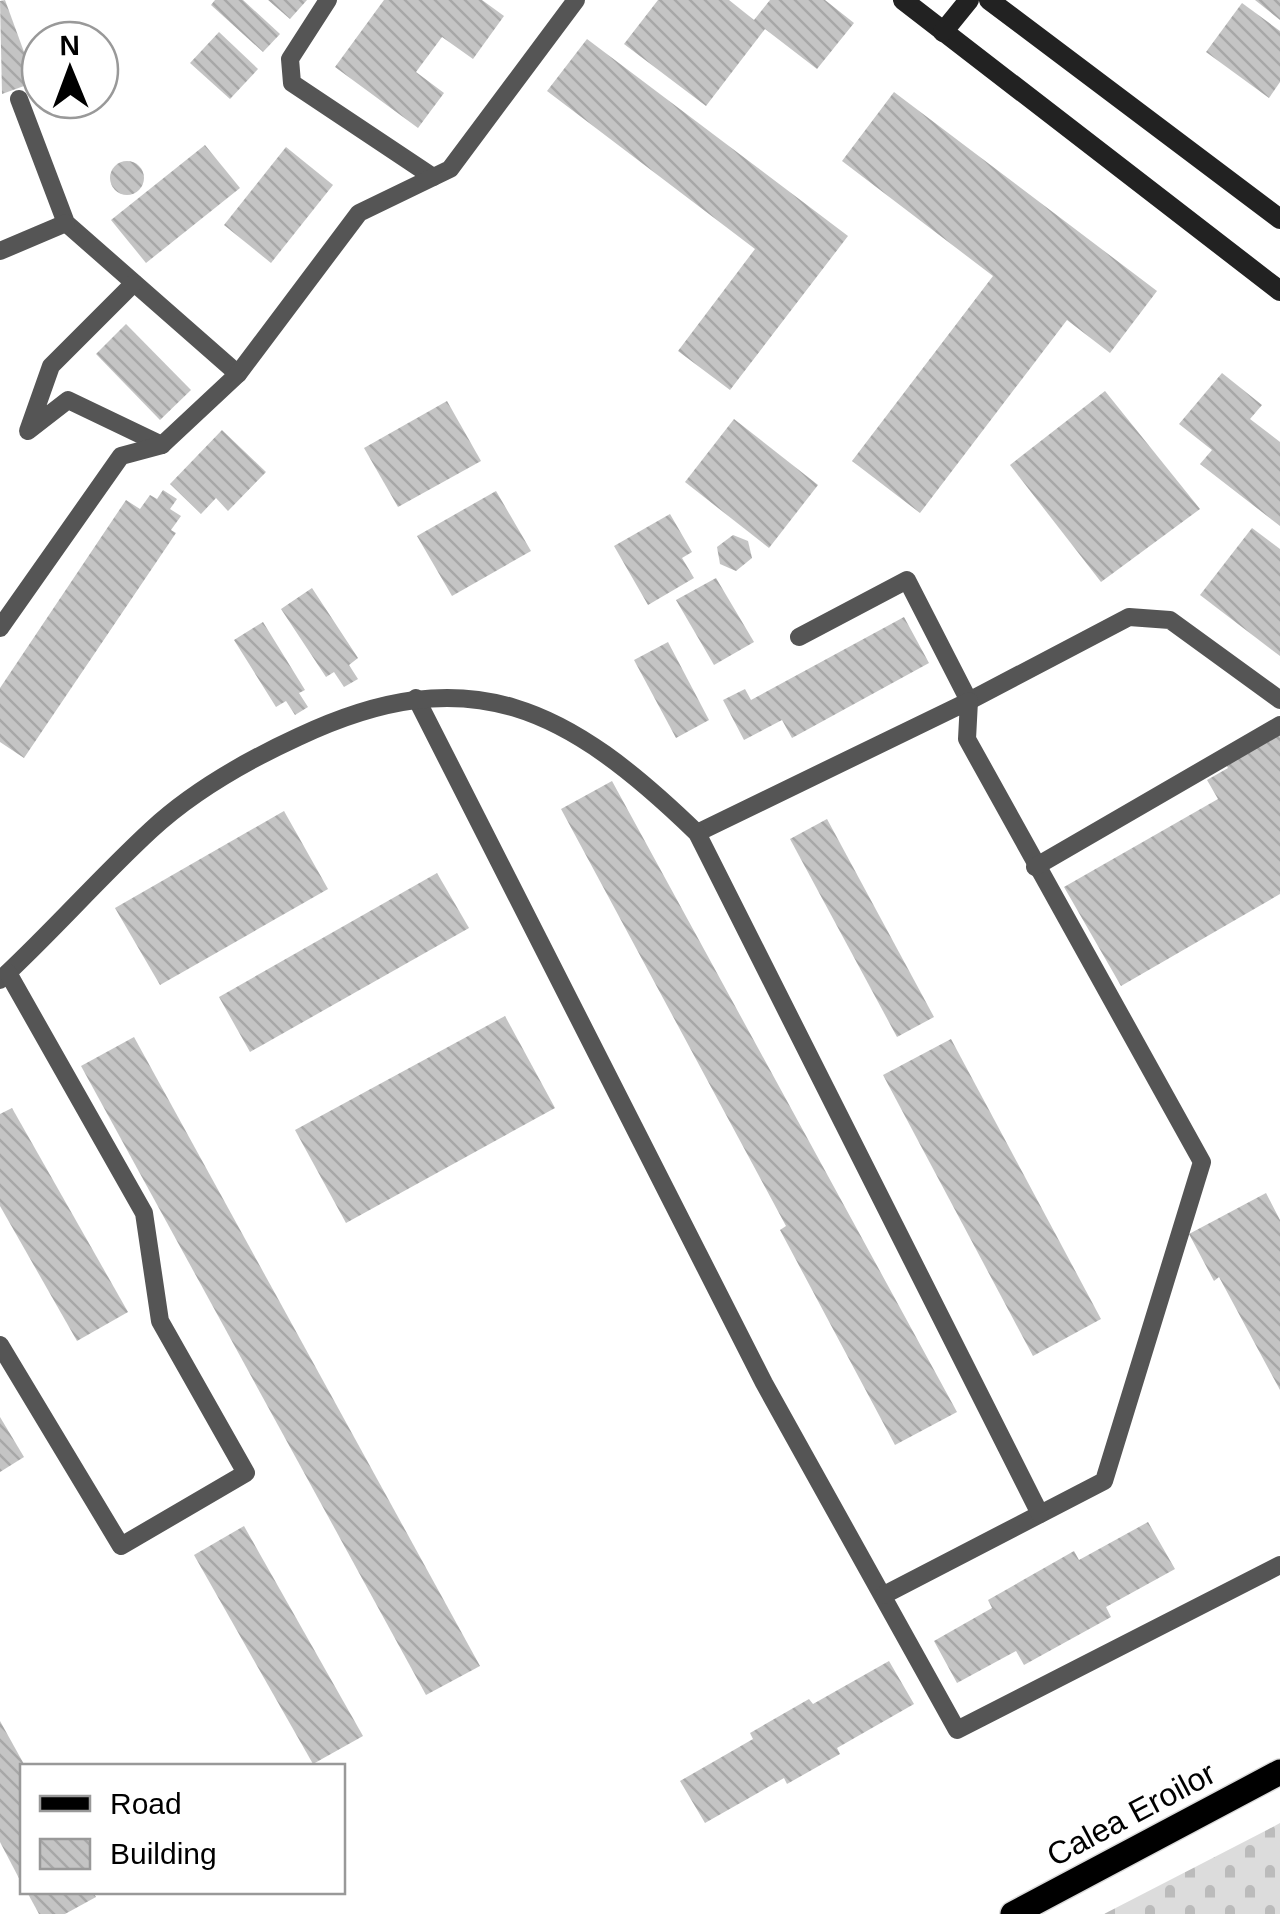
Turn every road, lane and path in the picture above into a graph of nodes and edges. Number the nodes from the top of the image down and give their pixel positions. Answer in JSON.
{"nodes":[{"id":1,"x":328,"y":0,"type":"edge"},
{"id":2,"x":576,"y":0,"type":"edge"},
{"id":3,"x":904,"y":0,"type":"edge"},
{"id":4,"x":968,"y":0,"type":"edge"},
{"id":5,"x":989,"y":0,"type":"edge"},
{"id":6,"x":943,"y":32,"type":"junction"},
{"id":7,"x":19,"y":99,"type":"dead end"},
{"id":8,"x":433,"y":177,"type":"junction"},
{"id":9,"x":1280,"y":219,"type":"edge"},
{"id":10,"x":66,"y":223,"type":"junction"},
{"id":11,"x":0,"y":251,"type":"edge"},
{"id":12,"x":134,"y":282,"type":"junction"},
{"id":13,"x":1280,"y":291,"type":"edge"},
{"id":14,"x":51,"y":366,"type":"junction"},
{"id":15,"x":238,"y":374,"type":"junction"},
{"id":16,"x":68,"y":400,"type":"junction"},
{"id":17,"x":124,"y":423,"type":"junction"},
{"id":18,"x":162,"y":445,"type":"junction"},
{"id":19,"x":121,"y":456,"type":"junction"},
{"id":20,"x":0,"y":628,"type":"edge"},
{"id":21,"x":799,"y":637,"type":"dead end"},
{"id":22,"x":416,"y":698,"type":"junction"},
{"id":23,"x":1280,"y":700,"type":"edge"},
{"id":24,"x":969,"y":701,"type":"junction"},
{"id":25,"x":1280,"y":725,"type":"edge"},
{"id":26,"x":697,"y":833,"type":"junction"},
{"id":27,"x":1034,"y":868,"type":"junction"},
{"id":28,"x":4,"y":977,"type":"edge"},
{"id":29,"x":0,"y":1346,"type":"edge"},
{"id":30,"x":1040,"y":1514,"type":"junction"},
{"id":31,"x":1280,"y":1565,"type":"edge"},
{"id":32,"x":884,"y":1595,"type":"junction"},
{"id":33,"x":1280,"y":1772,"type":"edge"},
{"id":34,"x":1014,"y":1914,"type":"edge"}],
"edges":[{"from":1,"to":8,"type":"lane"},
{"from":2,"to":8,"type":"lane"},
{"from":3,"to":6,"type":"main road"},
{"from":4,"to":6,"type":"main road"},
{"from":5,"to":9,"type":"main road"},
{"from":6,"to":13,"type":"main road"},
{"from":7,"to":10,"type":"lane"},
{"from":8,"to":15,"type":"lane"},
{"from":10,"to":11,"type":"lane"},
{"from":10,"to":12,"type":"lane"},
{"from":12,"to":14,"type":"lane"},
{"from":12,"to":15,"type":"lane"},
{"from":14,"to":16,"type":"lane"},
{"from":14,"to":16,"type":"lane"},
{"from":15,"to":18,"type":"lane"},
{"from":16,"to":17,"type":"lane"},
{"from":17,"to":18,"type":"lane"},
{"from":17,"to":19,"type":"lane"},
{"from":18,"to":19,"type":"lane"},
{"from":19,"to":20,"type":"lane"},
{"from":21,"to":24,"type":"lane"},
{"from":22,"to":26,"type":"lane"},
{"from":22,"to":28,"type":"lane"},
{"from":22,"to":32,"type":"lane"},
{"from":23,"to":24,"type":"lane"},
{"from":24,"to":26,"type":"lane"},
{"from":24,"to":27,"type":"lane"},
{"from":25,"to":27,"type":"lane"},
{"from":26,"to":30,"type":"lane"},
{"from":27,"to":30,"type":"lane"},
{"from":28,"to":29,"type":"lane"},
{"from":30,"to":32,"type":"lane"},
{"from":31,"to":32,"type":"lane"},
{"from":33,"to":34,"type":"main road","name":"Calea Eroilor"}]}
